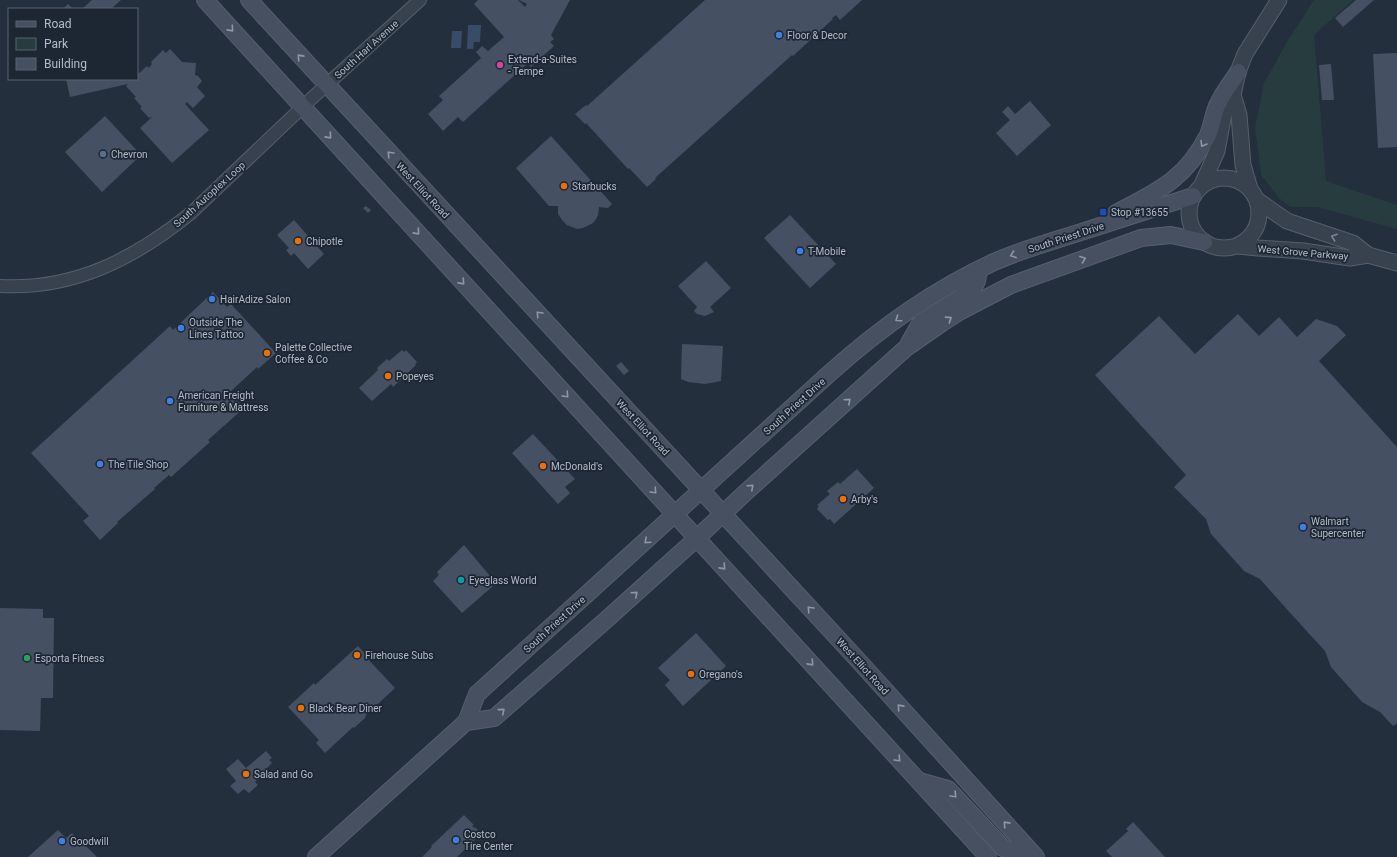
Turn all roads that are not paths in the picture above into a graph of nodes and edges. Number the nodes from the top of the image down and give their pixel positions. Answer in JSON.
{"nodes":[{"id":1,"x":205,"y":0,"type":"edge"},
{"id":2,"x":249,"y":0,"type":"edge"},
{"id":3,"x":420,"y":0,"type":"edge"},
{"id":4,"x":1279,"y":0,"type":"edge"},
{"id":5,"x":1238,"y":72,"type":"junction"},
{"id":6,"x":326,"y":86,"type":"junction"},
{"id":7,"x":1233,"y":95,"type":"junction"},
{"id":8,"x":307,"y":103,"type":"junction"},
{"id":9,"x":1197,"y":191,"type":"junction"},
{"id":10,"x":1254,"y":195,"type":"junction"},
{"id":11,"x":1076,"y":234,"type":"junction"},
{"id":12,"x":1204,"y":242,"type":"junction"},
{"id":13,"x":1238,"y":246,"type":"junction"},
{"id":14,"x":1368,"y":255,"type":"junction"},
{"id":15,"x":1397,"y":264,"type":"edge"},
{"id":16,"x":979,"y":270,"type":"junction"},
{"id":17,"x":0,"y":286,"type":"edge"},
{"id":18,"x":906,"y":348,"type":"junction"},
{"id":19,"x":701,"y":490,"type":"junction"},
{"id":20,"x":676,"y":514,"type":"junction"},
{"id":21,"x":722,"y":514,"type":"junction"},
{"id":22,"x":697,"y":538,"type":"junction"},
{"id":23,"x":466,"y":722,"type":"junction"},
{"id":24,"x":918,"y":781,"type":"junction"},
{"id":25,"x":1034,"y":855,"type":"edge"},
{"id":26,"x":316,"y":857,"type":"edge"},
{"id":27,"x":988,"y":857,"type":"edge"}],
"edges":[{"from":1,"to":8,"type":"main road","one_way":true},
{"from":6,"to":2,"type":"main road","name":"West Elliot Road","one_way":true},
{"from":3,"to":6,"type":"street","name":"South Harl Avenue"},
{"from":4,"to":5,"type":"street"},
{"from":5,"to":7,"type":"street"},
{"from":5,"to":11,"type":"main road","one_way":true},
{"from":6,"to":8,"type":"street","name":"South Harl Avenue"},
{"from":19,"to":6,"type":"main road","name":"West Elliot Road","one_way":true},
{"from":7,"to":9,"type":"street"},
{"from":7,"to":10,"type":"street"},
{"from":8,"to":17,"type":"street","name":"South Autoplex Loop"},
{"from":8,"to":20,"type":"main road","one_way":true},
{"from":9,"to":10,"type":"street"},
{"from":9,"to":11,"type":"main road","name":"South Priest Drive"},
{"from":9,"to":12,"type":"street"},
{"from":10,"to":13,"type":"street"},
{"from":14,"to":10,"type":"street","name":"West Grove Parkway","one_way":true},
{"from":11,"to":16,"type":"main road","name":"South Priest Drive","one_way":true},
{"from":12,"to":13,"type":"street"},
{"from":18,"to":12,"type":"main road","one_way":true},
{"from":13,"to":14,"type":"street","name":"West Grove Parkway"},
{"from":14,"to":15,"type":"street","name":"West Grove Parkway"},
{"from":16,"to":18,"type":"main road"},
{"from":16,"to":19,"type":"main road","name":"South Priest Drive","one_way":true},
{"from":21,"to":18,"type":"main road","one_way":true},
{"from":19,"to":20,"type":"main road","name":"South Priest Drive"},
{"from":19,"to":21,"type":"main road","name":"West Elliot Road"},
{"from":20,"to":22,"type":"main road"},
{"from":20,"to":23,"type":"main road","name":"South Priest Drive","one_way":true},
{"from":21,"to":22,"type":"main road"},
{"from":25,"to":21,"type":"main road","name":"West Elliot Road","one_way":true},
{"from":23,"to":22,"type":"main road","one_way":true},
{"from":22,"to":24,"type":"main road","one_way":true},
{"from":23,"to":26,"type":"main road","name":"South Priest Drive"},
{"from":24,"to":25,"type":"main road","one_way":true},
{"from":24,"to":27,"type":"main road"}]}
